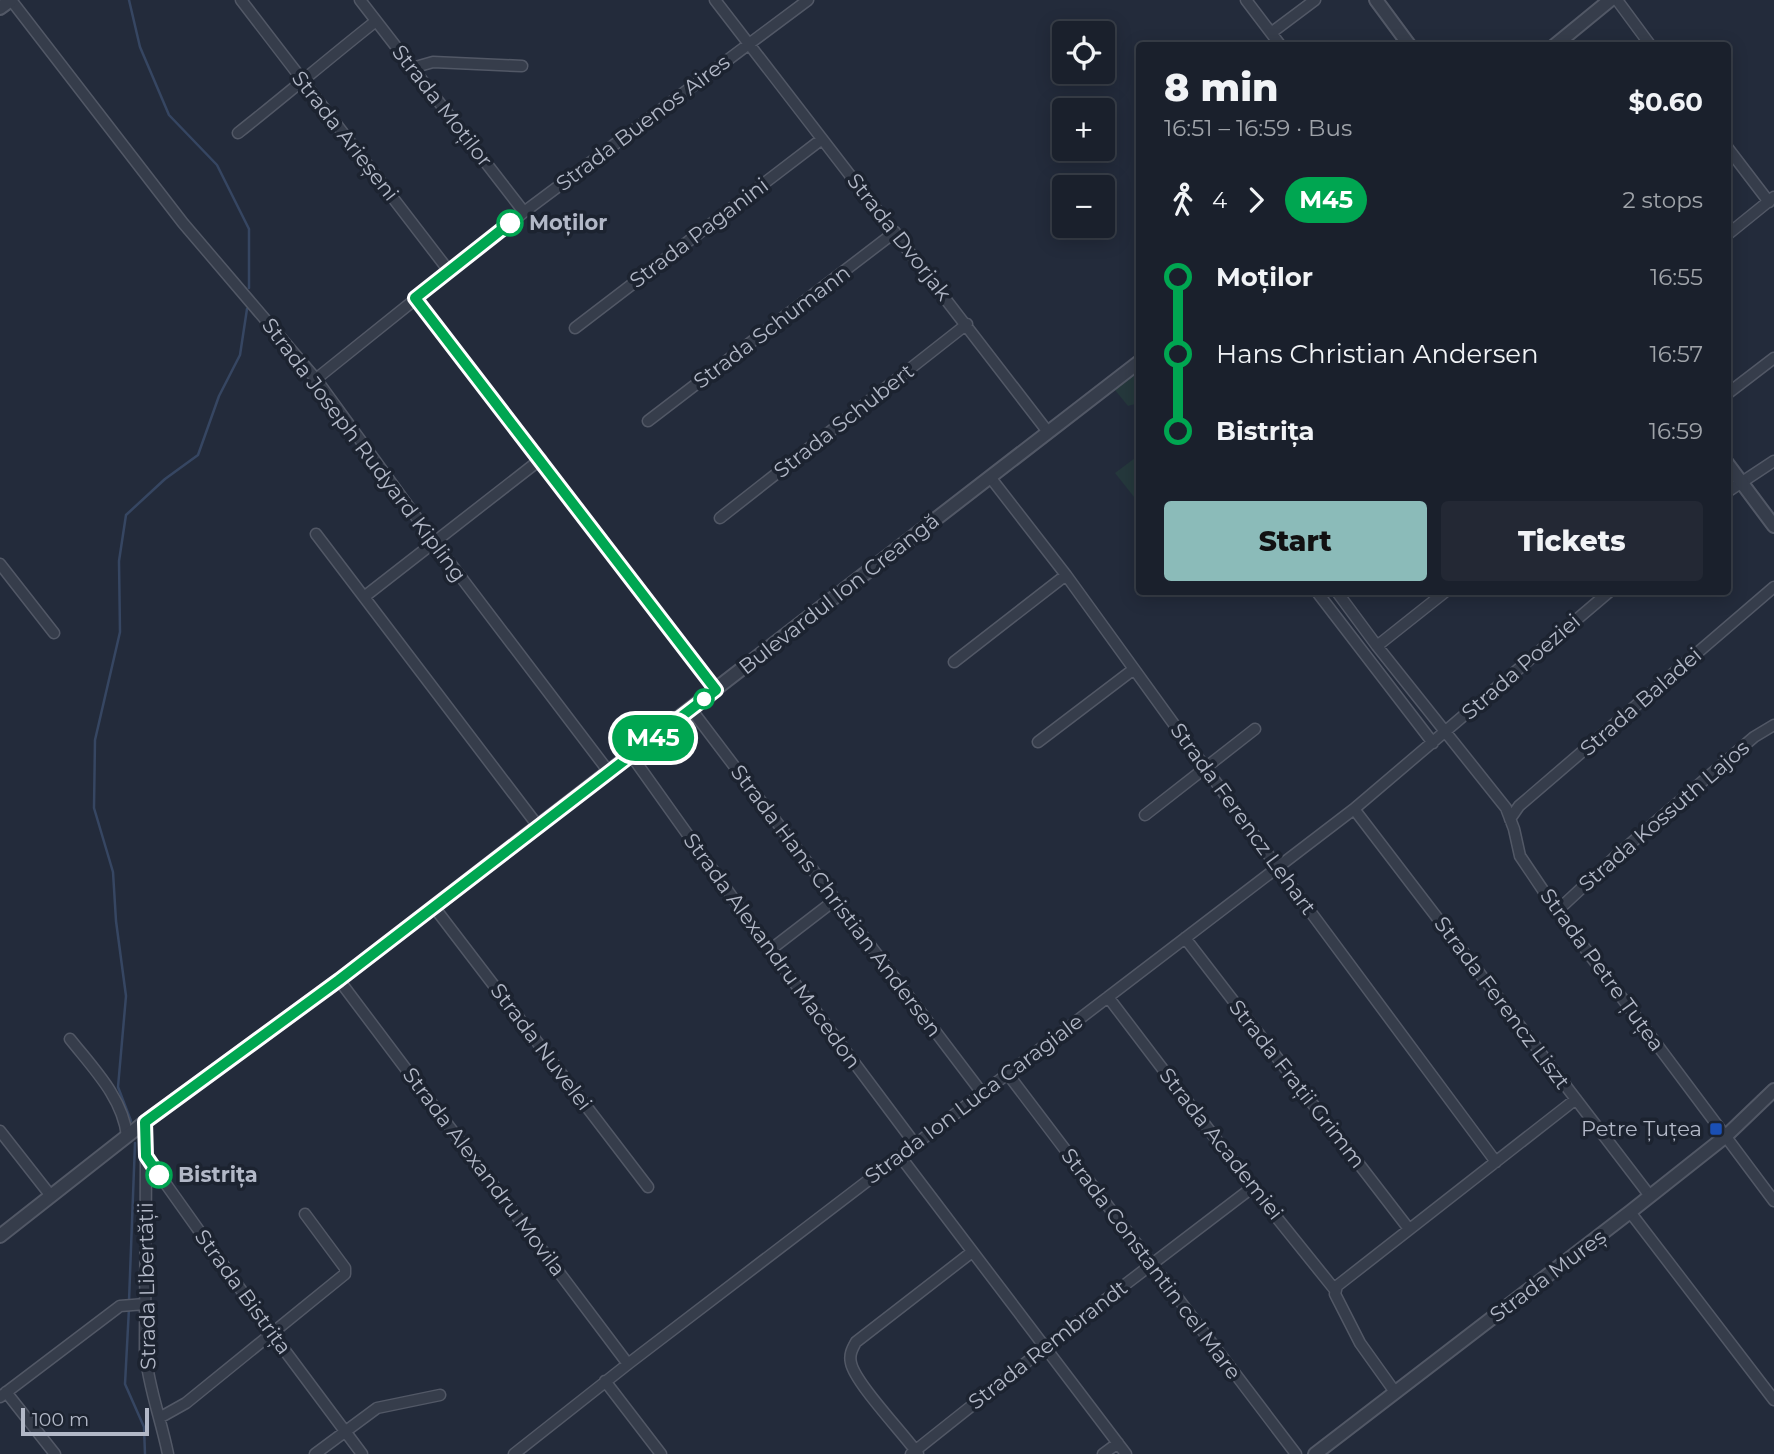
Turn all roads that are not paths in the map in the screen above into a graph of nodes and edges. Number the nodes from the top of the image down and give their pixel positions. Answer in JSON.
{"nodes":[{"id":1,"x":11,"y":0,"type":"edge"},
{"id":2,"x":241,"y":0,"type":"edge"},
{"id":3,"x":360,"y":0,"type":"edge"},
{"id":4,"x":715,"y":0,"type":"edge"},
{"id":5,"x":808,"y":0,"type":"edge"},
{"id":6,"x":1246,"y":0,"type":"edge"},
{"id":7,"x":1315,"y":0,"type":"edge"},
{"id":8,"x":1376,"y":0,"type":"edge"},
{"id":9,"x":1610,"y":0,"type":"edge"},
{"id":10,"x":1617,"y":0,"type":"edge"},
{"id":11,"x":0,"y":8,"type":"edge"},
{"id":12,"x":376,"y":21,"type":"junction"},
{"id":13,"x":1272,"y":33,"type":"junction"},
{"id":14,"x":1278,"y":42,"type":"edge"},
{"id":15,"x":1407,"y":42,"type":"edge"},
{"id":16,"x":1559,"y":42,"type":"edge"},
{"id":17,"x":1648,"y":42,"type":"edge"},
{"id":18,"x":748,"y":44,"type":"junction"},
{"id":19,"x":522,"y":66,"type":"dead end"},
{"id":20,"x":412,"y":68,"type":"junction"},
{"id":21,"x":302,"y":79,"type":"junction"},
{"id":22,"x":239,"y":133,"type":"dead end"},
{"id":23,"x":822,"y":139,"type":"junction"},
{"id":24,"x":1731,"y":152,"type":"edge"},
{"id":25,"x":1771,"y":200,"type":"edge"},
{"id":26,"x":524,"y":212,"type":"junction"},
{"id":27,"x":895,"y":232,"type":"junction"},
{"id":28,"x":1731,"y":232,"type":"edge"},
{"id":29,"x":449,"y":271,"type":"junction"},
{"id":30,"x":415,"y":298,"type":"junction"},
{"id":31,"x":967,"y":324,"type":"junction"},
{"id":32,"x":575,"y":328,"type":"dead end"},
{"id":33,"x":1774,"y":358,"type":"edge"},
{"id":34,"x":1136,"y":364,"type":"edge"},
{"id":35,"x":316,"y":379,"type":"junction"},
{"id":36,"x":1731,"y":391,"type":"edge"},
{"id":37,"x":648,"y":421,"type":"dead end"},
{"id":38,"x":1048,"y":432,"type":"junction"},
{"id":39,"x":541,"y":459,"type":"junction"},
{"id":40,"x":1774,"y":461,"type":"edge"},
{"id":41,"x":1731,"y":468,"type":"edge"},
{"id":42,"x":989,"y":477,"type":"junction"},
{"id":43,"x":1742,"y":483,"type":"junction"},
{"id":44,"x":1731,"y":490,"type":"edge"},
{"id":45,"x":720,"y":518,"type":"dead end"},
{"id":46,"x":1774,"y":526,"type":"edge"},
{"id":47,"x":316,"y":534,"type":"dead end"},
{"id":48,"x":435,"y":543,"type":"junction"},
{"id":49,"x":0,"y":564,"type":"edge"},
{"id":50,"x":1066,"y":575,"type":"junction"},
{"id":51,"x":1774,"y":587,"type":"edge"},
{"id":52,"x":1319,"y":595,"type":"edge"},
{"id":53,"x":1339,"y":595,"type":"edge"},
{"id":54,"x":1441,"y":595,"type":"edge"},
{"id":55,"x":1606,"y":595,"type":"edge"},
{"id":56,"x":364,"y":597,"type":"junction"},
{"id":57,"x":54,"y":633,"type":"dead end"},
{"id":58,"x":1374,"y":642,"type":"junction"},
{"id":59,"x":1360,"y":647,"type":"junction"},
{"id":60,"x":954,"y":662,"type":"dead end"},
{"id":61,"x":1134,"y":669,"type":"junction"},
{"id":62,"x":716,"y":690,"type":"junction"},
{"id":63,"x":691,"y":709,"type":"junction"},
{"id":64,"x":1774,"y":725,"type":"edge"},
{"id":65,"x":1255,"y":729,"type":"dead end"},
{"id":66,"x":1446,"y":732,"type":"junction"},
{"id":67,"x":1038,"y":743,"type":"dead end"},
{"id":68,"x":1433,"y":743,"type":"junction"},
{"id":69,"x":631,"y":755,"type":"junction"},
{"id":70,"x":1206,"y":767,"type":"junction"},
{"id":71,"x":609,"y":772,"type":"junction"},
{"id":72,"x":1354,"y":809,"type":"junction"},
{"id":73,"x":1145,"y":815,"type":"dead end"},
{"id":74,"x":1510,"y":819,"type":"junction"},
{"id":75,"x":538,"y":826,"type":"junction"},
{"id":76,"x":1278,"y":868,"type":"junction"},
{"id":77,"x":835,"y":900,"type":"junction"},
{"id":78,"x":434,"y":907,"type":"junction"},
{"id":79,"x":1557,"y":911,"type":"junction"},
{"id":80,"x":1185,"y":938,"type":"junction"},
{"id":81,"x":770,"y":950,"type":"junction"},
{"id":82,"x":339,"y":980,"type":"junction"},
{"id":83,"x":1108,"y":997,"type":"junction"},
{"id":84,"x":70,"y":1039,"type":"dead end"},
{"id":85,"x":1007,"y":1073,"type":"junction"},
{"id":86,"x":1774,"y":1090,"type":"edge"},
{"id":87,"x":982,"y":1093,"type":"junction"},
{"id":88,"x":1576,"y":1099,"type":"junction"},
{"id":89,"x":145,"y":1122,"type":"junction"},
{"id":90,"x":0,"y":1131,"type":"edge"},
{"id":91,"x":127,"y":1136,"type":"junction"},
{"id":92,"x":1726,"y":1136,"type":"junction"},
{"id":93,"x":915,"y":1144,"type":"junction"},
{"id":94,"x":146,"y":1156,"type":"junction"},
{"id":95,"x":900,"y":1156,"type":"junction"},
{"id":96,"x":1496,"y":1162,"type":"junction"},
{"id":97,"x":649,"y":1187,"type":"dead end"},
{"id":98,"x":1254,"y":1187,"type":"junction"},
{"id":99,"x":51,"y":1196,"type":"junction"},
{"id":100,"x":1650,"y":1196,"type":"junction"},
{"id":101,"x":1774,"y":1200,"type":"edge"},
{"id":102,"x":1630,"y":1212,"type":"junction"},
{"id":103,"x":305,"y":1214,"type":"dead end"},
{"id":104,"x":1409,"y":1229,"type":"junction"},
{"id":105,"x":0,"y":1236,"type":"edge"},
{"id":106,"x":972,"y":1252,"type":"junction"},
{"id":107,"x":1152,"y":1265,"type":"junction"},
{"id":108,"x":1335,"y":1290,"type":"junction"},
{"id":109,"x":145,"y":1304,"type":"junction"},
{"id":110,"x":271,"y":1332,"type":"junction"},
{"id":111,"x":1044,"y":1348,"type":"junction"},
{"id":112,"x":628,"y":1364,"type":"junction"},
{"id":113,"x":606,"y":1381,"type":"junction"},
{"id":114,"x":1395,"y":1392,"type":"junction"},
{"id":115,"x":3,"y":1394,"type":"edge"},
{"id":116,"x":440,"y":1395,"type":"dead end"},
{"id":117,"x":1774,"y":1400,"type":"edge"},
{"id":118,"x":161,"y":1418,"type":"junction"},
{"id":119,"x":346,"y":1432,"type":"junction"},
{"id":120,"x":1118,"y":1443,"type":"junction"},
{"id":121,"x":516,"y":1453,"type":"edge"},
{"id":122,"x":915,"y":1453,"type":"edge"},
{"id":123,"x":55,"y":1454,"type":"edge"},
{"id":124,"x":168,"y":1454,"type":"edge"},
{"id":125,"x":315,"y":1454,"type":"edge"},
{"id":126,"x":362,"y":1454,"type":"edge"},
{"id":127,"x":661,"y":1454,"type":"edge"},
{"id":128,"x":1103,"y":1454,"type":"edge"},
{"id":129,"x":1126,"y":1454,"type":"edge"},
{"id":130,"x":1296,"y":1454,"type":"edge"},
{"id":131,"x":1315,"y":1454,"type":"edge"}],
"edges":[{"from":1,"to":11,"type":"street"},
{"from":1,"to":35,"type":"street","name":"Strada Joseph Rudyard Kipling"},
{"from":2,"to":21,"type":"street","name":"Strada Arieșeni"},
{"from":3,"to":12,"type":"street","name":"Strada Moților"},
{"from":4,"to":18,"type":"street","name":"Strada Dvorjak"},
{"from":5,"to":18,"type":"street","name":"Strada Buenos Aires"},
{"from":6,"to":13,"type":"street"},
{"from":7,"to":13,"type":"street"},
{"from":8,"to":15,"type":"street"},
{"from":9,"to":16,"type":"street"},
{"from":10,"to":17,"type":"street"},
{"from":12,"to":20,"type":"street","name":"Strada Moților"},
{"from":12,"to":21,"type":"street"},
{"from":13,"to":14,"type":"street"},
{"from":18,"to":23,"type":"street","name":"Strada Dvorjak"},
{"from":18,"to":26,"type":"street","name":"Strada Buenos Aires"},
{"from":19,"to":20,"type":"street"},
{"from":20,"to":26,"type":"street","name":"Strada Moților"},
{"from":21,"to":22,"type":"street"},
{"from":21,"to":29,"type":"street","name":"Strada Arieșeni"},
{"from":23,"to":27,"type":"street","name":"Strada Dvorjak"},
{"from":23,"to":32,"type":"street","name":"Strada Paganini"},
{"from":24,"to":25,"type":"street"},
{"from":25,"to":28,"type":"street"},
{"from":26,"to":29,"type":"street","name":"Strada Buenos Aires"},
{"from":27,"to":31,"type":"street","name":"Strada Dvorjak"},
{"from":27,"to":37,"type":"street","name":"Strada Schumann"},
{"from":29,"to":30,"type":"street","name":"Strada Buenos Aires"},
{"from":30,"to":35,"type":"street","name":"Strada Buenos Aires"},
{"from":30,"to":39,"type":"street"},
{"from":31,"to":38,"type":"street","name":"Strada Dvorjak"},
{"from":31,"to":45,"type":"street","name":"Strada Schubert"},
{"from":33,"to":36,"type":"street"},
{"from":34,"to":38,"type":"street","name":"Bulevardul Ion Creangă"},
{"from":35,"to":48,"type":"street","name":"Strada Joseph Rudyard Kipling"},
{"from":38,"to":42,"type":"street","name":"Bulevardul Ion Creangă"},
{"from":39,"to":48,"type":"street"},
{"from":39,"to":62,"type":"street"},
{"from":40,"to":43,"type":"street"},
{"from":41,"to":43,"type":"street"},
{"from":42,"to":50,"type":"street","name":"Strada Ferencz Lehart"},
{"from":42,"to":62,"type":"street","name":"Bulevardul Ion Creangă"},
{"from":43,"to":44,"type":"street"},
{"from":43,"to":46,"type":"street"},
{"from":47,"to":56,"type":"street"},
{"from":48,"to":56,"type":"street"},
{"from":48,"to":71,"type":"street","name":"Strada Joseph Rudyard Kipling"},
{"from":49,"to":57,"type":"street"},
{"from":50,"to":60,"type":"street"},
{"from":50,"to":61,"type":"street","name":"Strada Ferencz Lehart"},
{"from":51,"to":74,"type":"street","name":"Strada Baladei"},
{"from":52,"to":59,"type":"street"},
{"from":53,"to":58,"type":"street","name":"Strada Petre Țuțea"},
{"from":54,"to":58,"type":"street"},
{"from":55,"to":66,"type":"street","name":"Strada Poeziei"},
{"from":56,"to":75,"type":"street"},
{"from":58,"to":59,"type":"street"},
{"from":58,"to":66,"type":"street","name":"Strada Petre Țuțea"},
{"from":59,"to":68,"type":"street"},
{"from":61,"to":67,"type":"street"},
{"from":61,"to":70,"type":"street","name":"Strada Ferencz Lehart"},
{"from":62,"to":63,"type":"street","name":"Bulevardul Ion Creangă"},
{"from":63,"to":69,"type":"street","name":"Bulevardul Ion Creangă"},
{"from":63,"to":77,"type":"street","name":"Strada Hans Christian Andersen"},
{"from":64,"to":79,"type":"street","name":"Strada Kossuth Lajos"},
{"from":65,"to":70,"type":"street"},
{"from":66,"to":68,"type":"street","name":"Strada Poeziei"},
{"from":66,"to":74,"type":"street","name":"Strada Petre Țuțea"},
{"from":68,"to":72,"type":"street","name":"Strada Ion Luca Caragiale"},
{"from":69,"to":71,"type":"street","name":"Bulevardul Ion Creangă"},
{"from":69,"to":81,"type":"street","name":"Strada Alexandru Macedon"},
{"from":70,"to":73,"type":"street"},
{"from":70,"to":76,"type":"street","name":"Strada Ferencz Lehart"},
{"from":71,"to":75,"type":"street","name":"Bulevardul Ion Creangă"},
{"from":72,"to":76,"type":"street","name":"Strada Ion Luca Caragiale"},
{"from":72,"to":88,"type":"street","name":"Strada Ferencz Liszt"},
{"from":74,"to":79,"type":"street","name":"Strada Petre Țuțea"},
{"from":75,"to":78,"type":"street","name":"Bulevardul Ion Creangă"},
{"from":76,"to":80,"type":"street","name":"Strada Ion Luca Caragiale"},
{"from":76,"to":96,"type":"street","name":"Strada Ferencz Lehart"},
{"from":77,"to":81,"type":"street"},
{"from":77,"to":87,"type":"street","name":"Strada Hans Christian Andersen"},
{"from":78,"to":82,"type":"street","name":"Bulevardul Ion Creangă"},
{"from":78,"to":97,"type":"street","name":"Strada Nuvelei"},
{"from":79,"to":92,"type":"street","name":"Strada Petre Țuțea"},
{"from":80,"to":83,"type":"street","name":"Strada Ion Luca Caragiale"},
{"from":80,"to":104,"type":"street","name":"Strada Frații Grimm"},
{"from":81,"to":93,"type":"street","name":"Strada Alexandru Macedon"},
{"from":82,"to":89,"type":"street","name":"Bulevardul Ion Creangă"},
{"from":82,"to":112,"type":"street","name":"Strada Alexandru Movila"},
{"from":83,"to":85,"type":"street","name":"Strada Ion Luca Caragiale"},
{"from":83,"to":98,"type":"street","name":"Strada Academiei"},
{"from":84,"to":91,"type":"street"},
{"from":85,"to":87,"type":"street","name":"Strada Ion Luca Caragiale"},
{"from":85,"to":107,"type":"street","name":"Strada Constantin cel Mare"},
{"from":86,"to":92,"type":"street","name":"Strada Mureș"},
{"from":87,"to":93,"type":"street","name":"Strada Ion Luca Caragiale"},
{"from":88,"to":96,"type":"street"},
{"from":88,"to":100,"type":"street","name":"Strada Ferencz Liszt"},
{"from":89,"to":91,"type":"street","name":"Bulevardul Ion Creangă"},
{"from":89,"to":94,"type":"street"},
{"from":90,"to":99,"type":"street"},
{"from":91,"to":99,"type":"street","name":"Bulevardul Ion Creangă"},
{"from":92,"to":100,"type":"street","name":"Strada Mureș"},
{"from":92,"to":101,"type":"street","name":"Strada Petre Țuțea"},
{"from":93,"to":95,"type":"street","name":"Strada Ion Luca Caragiale"},
{"from":94,"to":109,"type":"street","name":"Strada Libertății"},
{"from":94,"to":110,"type":"street","name":"Strada Bistrița"},
{"from":95,"to":106,"type":"street"},
{"from":95,"to":112,"type":"street","name":"Strada Ion Luca Caragiale"},
{"from":96,"to":104,"type":"street"},
{"from":98,"to":107,"type":"street","name":"Strada Rembrandt"},
{"from":98,"to":108,"type":"street","name":"Strada Academiei"},
{"from":99,"to":105,"type":"street","name":"Bulevardul Ion Creangă"},
{"from":100,"to":102,"type":"street","name":"Strada Mureș"},
{"from":102,"to":114,"type":"street","name":"Strada Mureș"},
{"from":102,"to":117,"type":"street"},
{"from":103,"to":110,"type":"street"},
{"from":104,"to":108,"type":"street"},
{"from":106,"to":111,"type":"street"},
{"from":106,"to":122,"type":"street"},
{"from":107,"to":111,"type":"street","name":"Strada Rembrandt"},
{"from":107,"to":130,"type":"street","name":"Strada Constantin cel Mare"},
{"from":108,"to":114,"type":"street","name":"Strada Academiei"},
{"from":109,"to":115,"type":"street"},
{"from":109,"to":118,"type":"street","name":"Strada Libertății"},
{"from":110,"to":118,"type":"street"},
{"from":110,"to":119,"type":"street","name":"Strada Bistrița"},
{"from":111,"to":120,"type":"street"},
{"from":111,"to":122,"type":"street","name":"Strada Rembrandt"},
{"from":112,"to":113,"type":"street","name":"Strada Ion Luca Caragiale"},
{"from":113,"to":121,"type":"street","name":"Strada Ion Luca Caragiale"},
{"from":113,"to":127,"type":"street"},
{"from":114,"to":131,"type":"street","name":"Strada Mureș"},
{"from":115,"to":123,"type":"street"},
{"from":116,"to":119,"type":"street"},
{"from":118,"to":124,"type":"street","name":"Strada Libertății"},
{"from":119,"to":125,"type":"street"},
{"from":119,"to":126,"type":"street","name":"Strada Bistrița"},
{"from":120,"to":128,"type":"street"},
{"from":120,"to":129,"type":"street"}]}
